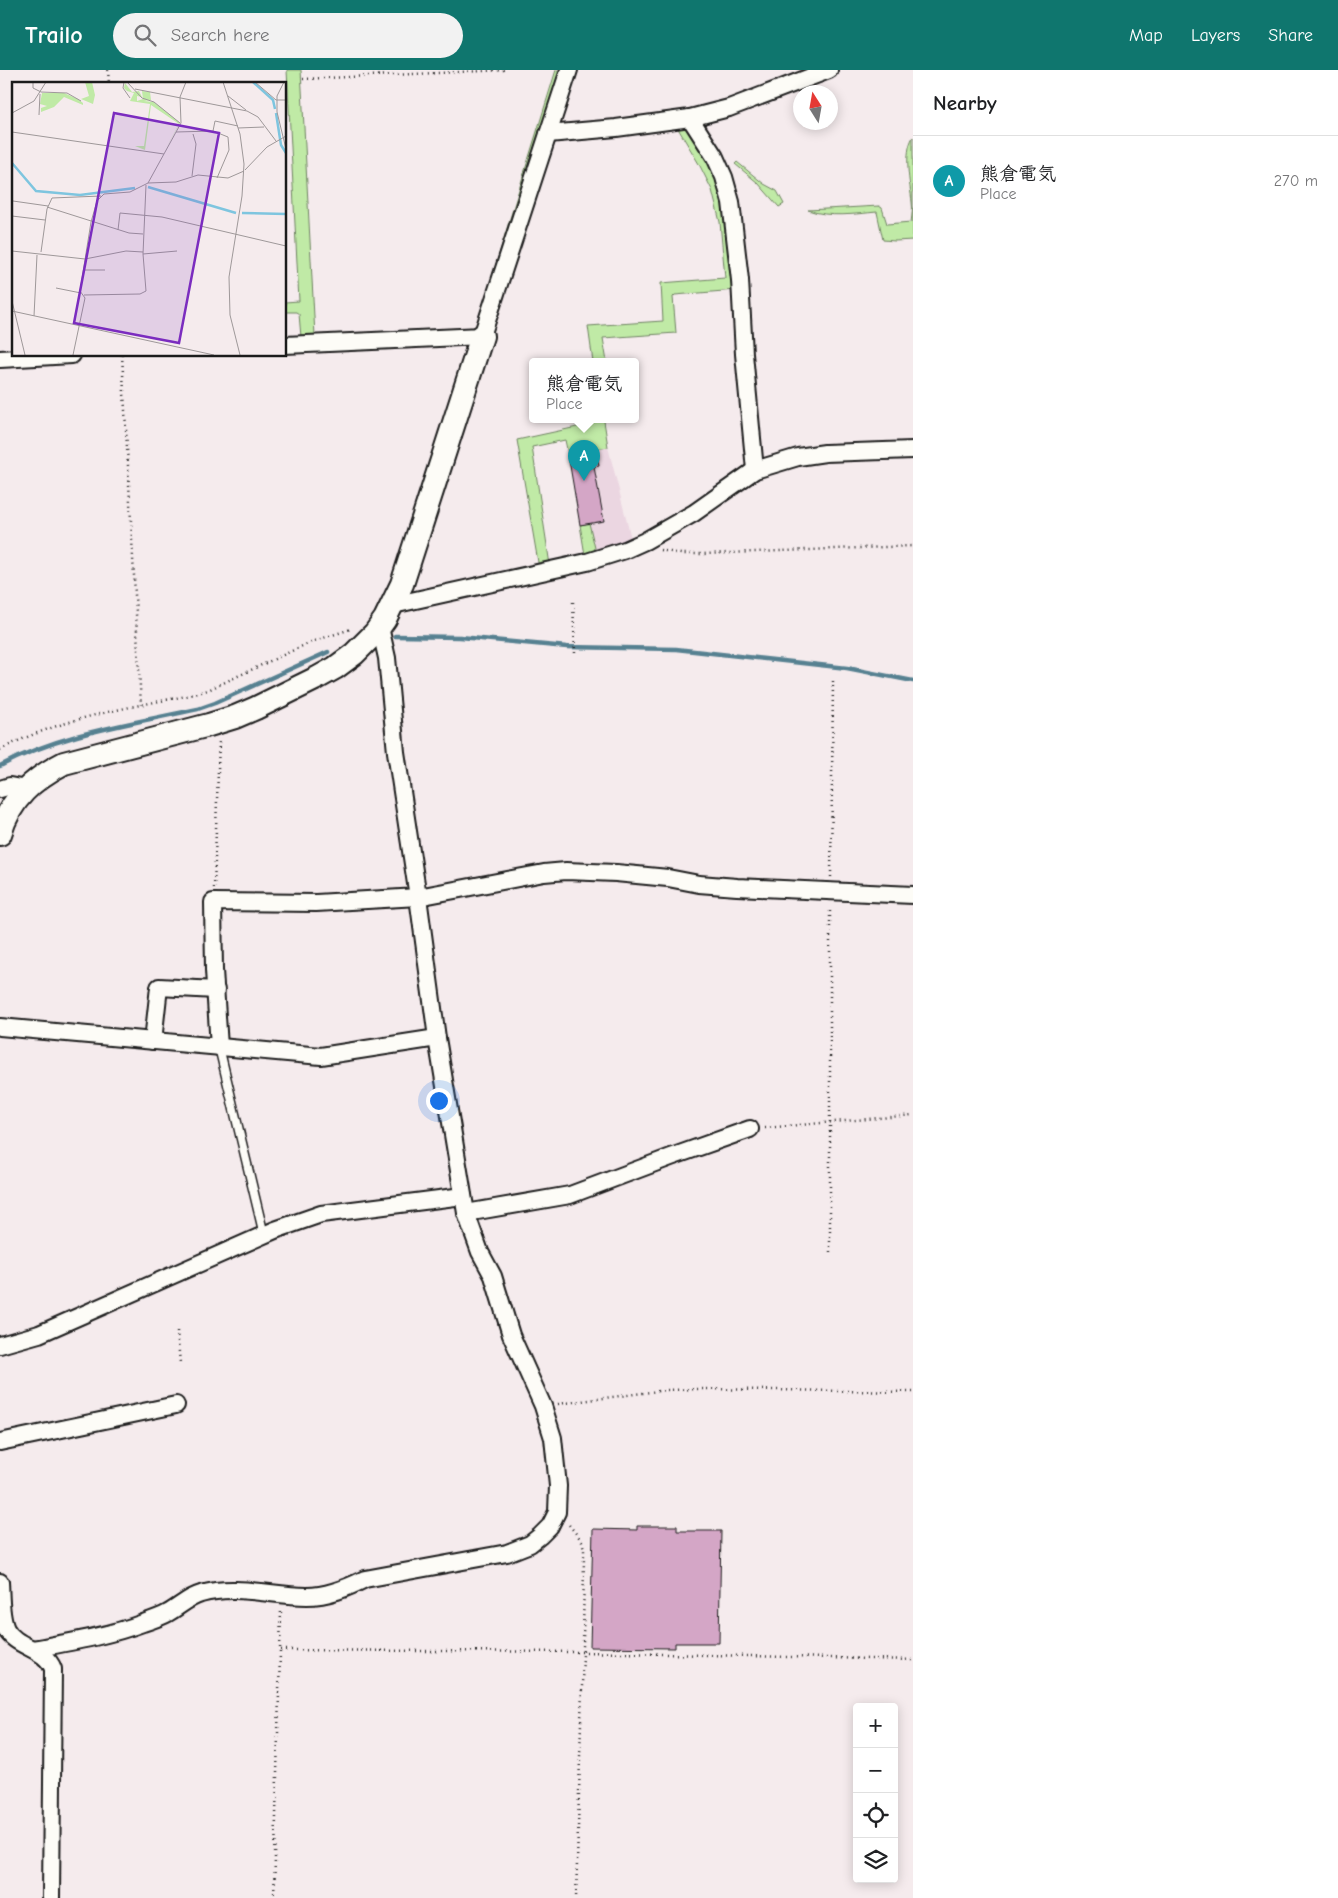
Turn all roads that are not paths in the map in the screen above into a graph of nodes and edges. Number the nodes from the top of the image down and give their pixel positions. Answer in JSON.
{"nodes":[{"id":1,"x":569,"y":70,"type":"edge"},
{"id":2,"x":828,"y":70,"type":"edge"},
{"id":3,"x":690,"y":118,"type":"junction"},
{"id":4,"x":548,"y":134,"type":"junction"},
{"id":5,"x":482,"y":336,"type":"junction"},
{"id":6,"x":286,"y":345,"type":"edge"},
{"id":7,"x":48,"y":356,"type":"edge"},
{"id":8,"x":0,"y":358,"type":"edge"},
{"id":9,"x":913,"y":450,"type":"edge"},
{"id":10,"x":755,"y":470,"type":"junction"},
{"id":11,"x":393,"y":605,"type":"junction"},
{"id":12,"x":369,"y":627,"type":"junction"},
{"id":13,"x":0,"y":789,"type":"edge"},
{"id":14,"x":26,"y":789,"type":"junction"},
{"id":15,"x":0,"y":834,"type":"edge"},
{"id":16,"x":913,"y":895,"type":"edge"},
{"id":17,"x":418,"y":897,"type":"junction"},
{"id":18,"x":216,"y":990,"type":"junction"},
{"id":19,"x":0,"y":1027,"type":"edge"},
{"id":20,"x":437,"y":1038,"type":"junction"},
{"id":21,"x":154,"y":1041,"type":"junction"},
{"id":22,"x":220,"y":1047,"type":"junction"},
{"id":23,"x":750,"y":1129,"type":"road end"},
{"id":24,"x":463,"y":1196,"type":"junction"},
{"id":25,"x":466,"y":1213,"type":"junction"},
{"id":26,"x":264,"y":1235,"type":"junction"},
{"id":27,"x":0,"y":1345,"type":"edge"},
{"id":28,"x":176,"y":1404,"type":"dead end"},
{"id":29,"x":0,"y":1442,"type":"edge"},
{"id":30,"x":0,"y":1582,"type":"edge"},
{"id":31,"x":6,"y":1638,"type":"edge"},
{"id":32,"x":33,"y":1649,"type":"junction"},
{"id":33,"x":51,"y":1898,"type":"edge"}],
"edges":[{"from":1,"to":4,"type":"street"},
{"from":2,"to":3,"type":"street"},
{"from":3,"to":4,"type":"street"},
{"from":3,"to":10,"type":"street"},
{"from":4,"to":5,"type":"street"},
{"from":5,"to":6,"type":"street"},
{"from":5,"to":11,"type":"street"},
{"from":7,"to":8,"type":"street"},
{"from":9,"to":10,"type":"street"},
{"from":10,"to":11,"type":"street"},
{"from":11,"to":12,"type":"street"},
{"from":12,"to":14,"type":"street"},
{"from":12,"to":17,"type":"street"},
{"from":13,"to":14,"type":"street"},
{"from":14,"to":15,"type":"street"},
{"from":16,"to":17,"type":"street"},
{"from":17,"to":18,"type":"street"},
{"from":17,"to":20,"type":"street"},
{"from":18,"to":21,"type":"street"},
{"from":18,"to":22,"type":"street"},
{"from":19,"to":21,"type":"street"},
{"from":20,"to":22,"type":"street"},
{"from":20,"to":24,"type":"street"},
{"from":21,"to":22,"type":"street"},
{"from":22,"to":26,"type":"lane"},
{"from":23,"to":25,"type":"street"},
{"from":24,"to":25,"type":"street"},
{"from":24,"to":26,"type":"street"},
{"from":25,"to":32,"type":"street"},
{"from":26,"to":27,"type":"street"},
{"from":28,"to":29,"type":"street"},
{"from":30,"to":31,"type":"street"},
{"from":31,"to":32,"type":"street"},
{"from":32,"to":33,"type":"street"}]}
